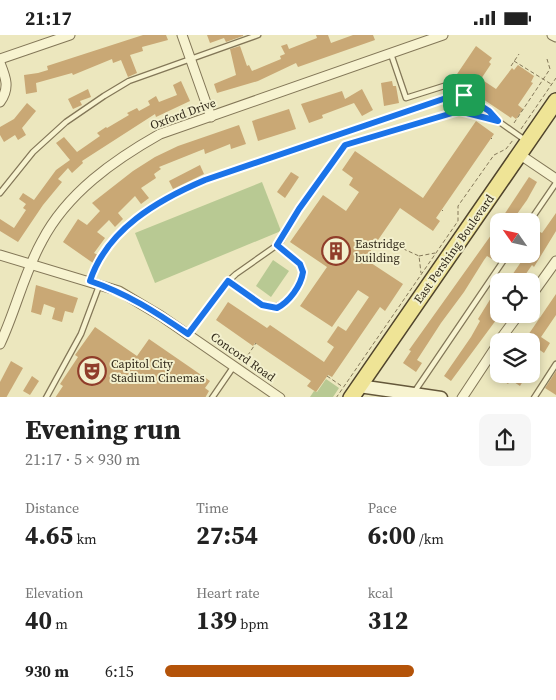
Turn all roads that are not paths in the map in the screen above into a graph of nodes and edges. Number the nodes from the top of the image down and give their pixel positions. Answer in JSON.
{"nodes":[{"id":1,"x":70,"y":35,"type":"edge"},
{"id":2,"x":182,"y":35,"type":"edge"},
{"id":3,"x":258,"y":35,"type":"edge"},
{"id":4,"x":443,"y":35,"type":"edge"},
{"id":5,"x":552,"y":35,"type":"edge"},
{"id":6,"x":556,"y":37,"type":"edge"},
{"id":7,"x":391,"y":54,"type":"junction"},
{"id":8,"x":190,"y":58,"type":"junction"},
{"id":9,"x":0,"y":59,"type":"edge"},
{"id":10,"x":0,"y":63,"type":"edge"},
{"id":11,"x":462,"y":95,"type":"junction"},
{"id":12,"x":556,"y":101,"type":"edge"},
{"id":13,"x":0,"y":102,"type":"edge"},
{"id":14,"x":211,"y":117,"type":"junction"},
{"id":15,"x":498,"y":121,"type":"junction"},
{"id":16,"x":524,"y":136,"type":"junction"},
{"id":17,"x":519,"y":155,"type":"junction"},
{"id":18,"x":556,"y":179,"type":"edge"},
{"id":19,"x":556,"y":183,"type":"edge"},
{"id":20,"x":1,"y":190,"type":"edge"},
{"id":21,"x":535,"y":213,"type":"edge"},
{"id":22,"x":277,"y":245,"type":"junction"},
{"id":23,"x":0,"y":255,"type":"edge"},
{"id":24,"x":556,"y":261,"type":"edge"},
{"id":25,"x":31,"y":263,"type":"junction"},
{"id":26,"x":502,"y":263,"type":"edge"},
{"id":27,"x":90,"y":281,"type":"junction"},
{"id":28,"x":228,"y":281,"type":"junction"},
{"id":29,"x":540,"y":283,"type":"edge"},
{"id":30,"x":100,"y":284,"type":"junction"},
{"id":31,"x":188,"y":334,"type":"junction"},
{"id":32,"x":0,"y":344,"type":"edge"},
{"id":33,"x":490,"y":355,"type":"edge"},
{"id":34,"x":556,"y":364,"type":"edge"},
{"id":35,"x":234,"y":366,"type":"junction"},
{"id":36,"x":351,"y":390,"type":"edge"},
{"id":37,"x":414,"y":394,"type":"junction"},
{"id":38,"x":399,"y":395,"type":"edge"},
{"id":39,"x":46,"y":397,"type":"edge"},
{"id":40,"x":212,"y":397,"type":"edge"},
{"id":41,"x":280,"y":397,"type":"edge"},
{"id":42,"x":441,"y":397,"type":"edge"},
{"id":43,"x":462,"y":397,"type":"edge"},
{"id":44,"x":534,"y":397,"type":"edge"}],
"edges":[{"from":1,"to":9,"type":"street"},
{"from":2,"to":8,"type":"street"},
{"from":3,"to":8,"type":"lane"},
{"from":4,"to":7,"type":"street","name":"Oxford Drive"},
{"from":5,"to":6,"type":"street"},
{"from":7,"to":11,"type":"lane"},
{"from":7,"to":14,"type":"street","name":"Oxford Drive"},
{"from":8,"to":14,"type":"street"},
{"from":8,"to":20,"type":"lane"},
{"from":10,"to":13,"type":"street"},
{"from":11,"to":15,"type":"lane"},
{"from":11,"to":27,"type":"lane"},
{"from":12,"to":16,"type":"main road","name":"East Pershing Boulevard"},
{"from":14,"to":25,"type":"street","name":"Oxford Drive"},
{"from":15,"to":16,"type":"lane"},
{"from":15,"to":22,"type":"lane"},
{"from":16,"to":17,"type":"main road","name":"East Pershing Boulevard"},
{"from":17,"to":18,"type":"street"},
{"from":17,"to":36,"type":"main road","name":"East Pershing Boulevard"},
{"from":19,"to":21,"type":"lane"},
{"from":22,"to":28,"type":"lane"},
{"from":22,"to":28,"type":"lane"},
{"from":23,"to":25,"type":"street","name":"Concord Road"},
{"from":24,"to":29,"type":"street"},
{"from":25,"to":27,"type":"street","name":"Concord Road"},
{"from":25,"to":32,"type":"street","name":"Oxford Drive"},
{"from":26,"to":37,"type":"lane"},
{"from":27,"to":30,"type":"street","name":"Concord Road"},
{"from":28,"to":31,"type":"lane"},
{"from":30,"to":31,"type":"street","name":"Concord Road"},
{"from":30,"to":39,"type":"lane"},
{"from":31,"to":35,"type":"street","name":"Concord Road"},
{"from":33,"to":43,"type":"street"},
{"from":34,"to":44,"type":"lane"},
{"from":35,"to":40,"type":"lane"},
{"from":35,"to":41,"type":"street","name":"Concord Road"},
{"from":36,"to":38,"type":"main road"},
{"from":37,"to":38,"type":"main road"},
{"from":37,"to":42,"type":"main road"}]}
